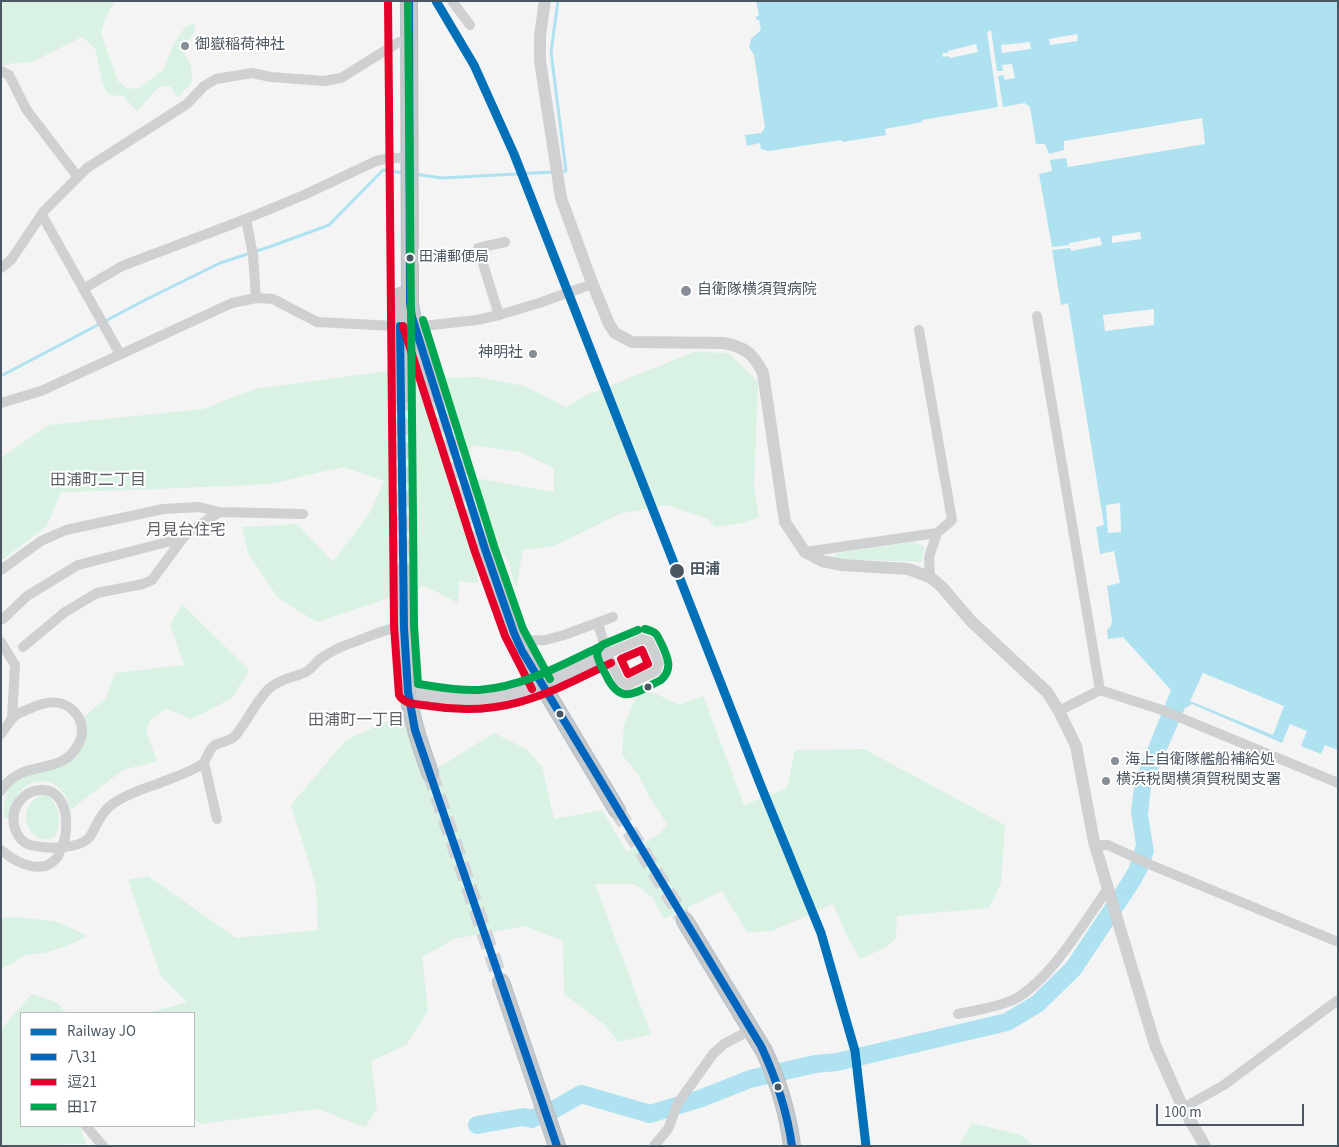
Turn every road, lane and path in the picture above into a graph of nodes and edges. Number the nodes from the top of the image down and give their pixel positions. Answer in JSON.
{"nodes":[{"id":1,"x":398,"y":1,"type":"edge"},
{"id":2,"x":410,"y":1,"type":"edge"},
{"id":3,"x":452,"y":1,"type":"edge"},
{"id":4,"x":545,"y":1,"type":"edge"},
{"id":5,"x":470,"y":25,"type":"dead end"},
{"id":6,"x":398,"y":42,"type":"junction"},
{"id":7,"x":1,"y":71,"type":"edge"},
{"id":8,"x":405,"y":166,"type":"junction"},
{"id":9,"x":77,"y":176,"type":"junction"},
{"id":10,"x":42,"y":215,"type":"junction"},
{"id":11,"x":246,"y":219,"type":"junction"},
{"id":12,"x":505,"y":242,"type":"dead end"},
{"id":13,"x":1,"y":268,"type":"edge"},
{"id":14,"x":592,"y":284,"type":"junction"},
{"id":15,"x":83,"y":289,"type":"junction"},
{"id":16,"x":256,"y":298,"type":"junction"},
{"id":17,"x":499,"y":315,"type":"junction"},
{"id":18,"x":1037,"y":316,"type":"dead end"},
{"id":19,"x":407,"y":326,"type":"junction"},
{"id":20,"x":919,"y":330,"type":"dead end"},
{"id":21,"x":120,"y":354,"type":"junction"},
{"id":22,"x":435,"y":393,"type":"tunnel mouth"},
{"id":23,"x":401,"y":395,"type":"tunnel mouth"},
{"id":24,"x":1,"y":403,"type":"edge"},
{"id":25,"x":219,"y":512,"type":"junction"},
{"id":26,"x":304,"y":514,"type":"dead end"},
{"id":27,"x":937,"y":533,"type":"junction"},
{"id":28,"x":183,"y":538,"type":"junction"},
{"id":29,"x":485,"y":549,"type":"tunnel mouth"},
{"id":30,"x":805,"y":552,"type":"junction"},
{"id":31,"x":1,"y":570,"type":"edge"},
{"id":32,"x":403,"y":573,"type":"tunnel mouth"},
{"id":33,"x":930,"y":577,"type":"junction"},
{"id":34,"x":612,"y":617,"type":"dead end"},
{"id":35,"x":3,"y":619,"type":"dead end"},
{"id":36,"x":598,"y":622,"type":"junction"},
{"id":37,"x":404,"y":626,"type":"junction"},
{"id":38,"x":518,"y":641,"type":"junction"},
{"id":39,"x":1,"y":642,"type":"edge"},
{"id":40,"x":23,"y":647,"type":"dead end"},
{"id":41,"x":607,"y":654,"type":"junction"},
{"id":42,"x":541,"y":684,"type":"junction"},
{"id":43,"x":1100,"y":690,"type":"junction"},
{"id":44,"x":408,"y":692,"type":"junction"},
{"id":45,"x":1059,"y":711,"type":"junction"},
{"id":46,"x":12,"y":718,"type":"junction"},
{"id":47,"x":1,"y":734,"type":"edge"},
{"id":48,"x":204,"y":762,"type":"junction"},
{"id":49,"x":430,"y":773,"type":"tunnel mouth"},
{"id":50,"x":1338,"y":783,"type":"edge"},
{"id":51,"x":1,"y":791,"type":"edge"},
{"id":52,"x":616,"y":810,"type":"tunnel mouth"},
{"id":53,"x":218,"y":820,"type":"dead end"},
{"id":54,"x":1095,"y":845,"type":"junction"},
{"id":55,"x":1,"y":850,"type":"edge"},
{"id":56,"x":1108,"y":893,"type":"junction"},
{"id":57,"x":685,"y":921,"type":"tunnel mouth"},
{"id":58,"x":1338,"y":942,"type":"edge"},
{"id":59,"x":501,"y":982,"type":"tunnel mouth"},
{"id":60,"x":1338,"y":1000,"type":"edge"},
{"id":61,"x":958,"y":1014,"type":"dead end"},
{"id":62,"x":752,"y":1029,"type":"junction"},
{"id":63,"x":1183,"y":1108,"type":"junction"},
{"id":64,"x":87,"y":1127,"type":"edge"},
{"id":65,"x":103,"y":1146,"type":"edge"},
{"id":66,"x":557,"y":1146,"type":"edge"},
{"id":67,"x":654,"y":1146,"type":"edge"},
{"id":68,"x":792,"y":1146,"type":"edge"},
{"id":69,"x":1205,"y":1146,"type":"edge"}],
"edges":[{"from":1,"to":6,"type":"highway"},
{"from":2,"to":8,"type":"highway"},
{"from":3,"to":5,"type":"street"},
{"from":4,"to":14,"type":"street"},
{"from":6,"to":8,"type":"highway"},
{"from":6,"to":9,"type":"street"},
{"from":7,"to":9,"type":"street"},
{"from":8,"to":11,"type":"street"},
{"from":8,"to":19,"type":"highway"},
{"from":9,"to":10,"type":"street"},
{"from":10,"to":13,"type":"street"},
{"from":10,"to":15,"type":"street"},
{"from":11,"to":15,"type":"street"},
{"from":11,"to":16,"type":"street"},
{"from":12,"to":17,"type":"street"},
{"from":14,"to":17,"type":"street"},
{"from":14,"to":30,"type":"street"},
{"from":15,"to":21,"type":"street"},
{"from":16,"to":19,"type":"street"},
{"from":16,"to":21,"type":"street"},
{"from":17,"to":19,"type":"street"},
{"from":18,"to":43,"type":"street"},
{"from":19,"to":22,"type":"highway"},
{"from":19,"to":23,"type":"highway"},
{"from":20,"to":27,"type":"street"},
{"from":21,"to":24,"type":"street"},
{"from":25,"to":26,"type":"street"},
{"from":25,"to":28,"type":"street"},
{"from":25,"to":31,"type":"street"},
{"from":27,"to":30,"type":"street"},
{"from":27,"to":33,"type":"street"},
{"from":28,"to":35,"type":"street"},
{"from":28,"to":40,"type":"street"},
{"from":29,"to":38,"type":"highway"},
{"from":30,"to":33,"type":"street"},
{"from":32,"to":37,"type":"highway"},
{"from":33,"to":45,"type":"street"},
{"from":34,"to":36,"type":"street"},
{"from":36,"to":38,"type":"street"},
{"from":36,"to":41,"type":"street"},
{"from":37,"to":44,"type":"highway"},
{"from":37,"to":48,"type":"street"},
{"from":38,"to":42,"type":"highway"},
{"from":39,"to":46,"type":"street"},
{"from":41,"to":41,"type":"street"},
{"from":41,"to":42,"type":"main road"},
{"from":42,"to":44,"type":"main road"},
{"from":42,"to":52,"type":"highway"},
{"from":43,"to":45,"type":"street"},
{"from":43,"to":50,"type":"street"},
{"from":44,"to":49,"type":"highway"},
{"from":45,"to":54,"type":"street"},
{"from":46,"to":47,"type":"street"},
{"from":46,"to":51,"type":"street"},
{"from":48,"to":53,"type":"street"},
{"from":48,"to":55,"type":"street","bridge":true},
{"from":54,"to":56,"type":"street"},
{"from":54,"to":58,"type":"street"},
{"from":56,"to":61,"type":"street"},
{"from":56,"to":63,"type":"street"},
{"from":57,"to":62,"type":"highway"},
{"from":59,"to":66,"type":"highway"},
{"from":60,"to":63,"type":"street"},
{"from":62,"to":67,"type":"street"},
{"from":62,"to":68,"type":"highway"},
{"from":63,"to":69,"type":"street"},
{"from":64,"to":65,"type":"street"}]}
